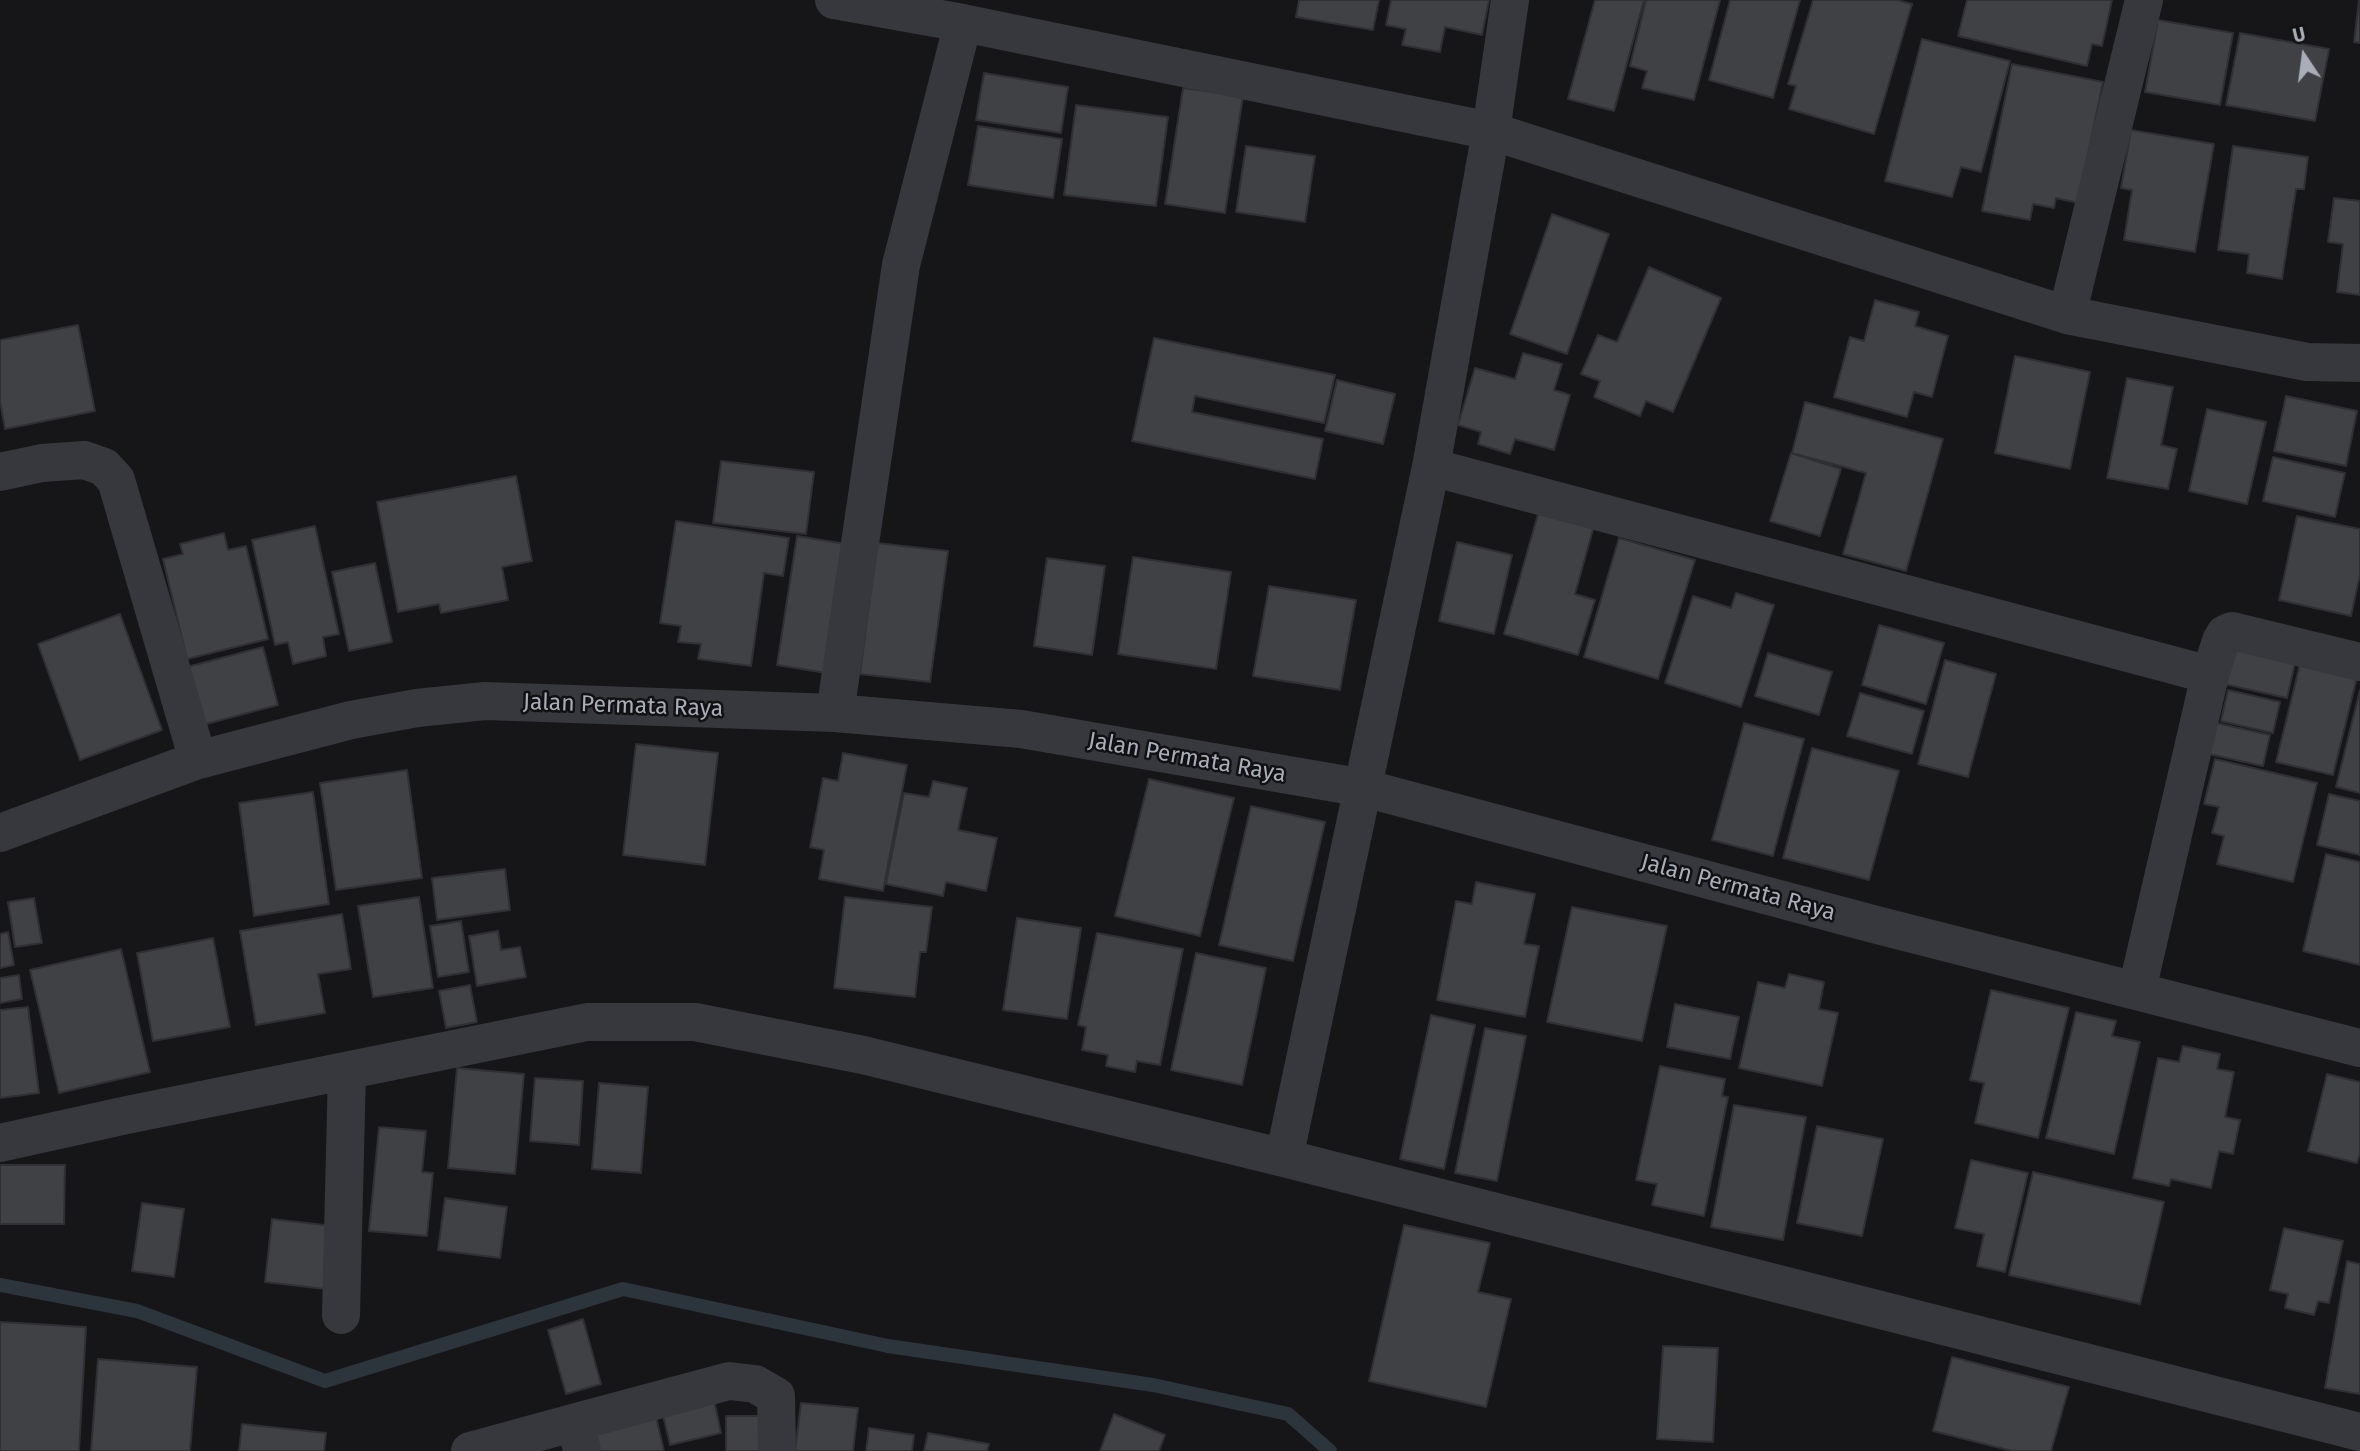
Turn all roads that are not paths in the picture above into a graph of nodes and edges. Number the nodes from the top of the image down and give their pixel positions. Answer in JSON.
{"nodes":[{"id":1,"x":834,"y":0,"type":"edge"},
{"id":2,"x":1510,"y":0,"type":"edge"},
{"id":3,"x":2144,"y":0,"type":"edge"},
{"id":4,"x":962,"y":23,"type":"junction"},
{"id":5,"x":1491,"y":131,"type":"junction"},
{"id":6,"x":2067,"y":314,"type":"junction"},
{"id":7,"x":2360,"y":363,"type":"edge"},
{"id":8,"x":1431,"y":467,"type":"junction"},
{"id":9,"x":0,"y":471,"type":"edge"},
{"id":10,"x":2360,"y":662,"type":"edge"},
{"id":11,"x":2210,"y":675,"type":"junction"},
{"id":12,"x":835,"y":713,"type":"junction"},
{"id":13,"x":198,"y":760,"type":"junction"},
{"id":14,"x":1364,"y":788,"type":"junction"},
{"id":15,"x":0,"y":833,"type":"edge"},
{"id":16,"x":2137,"y":990,"type":"junction"},
{"id":17,"x":2360,"y":1048,"type":"edge"},
{"id":18,"x":347,"y":1071,"type":"junction"},
{"id":19,"x":0,"y":1143,"type":"edge"},
{"id":20,"x":1284,"y":1158,"type":"junction"},
{"id":21,"x":341,"y":1315,"type":"dead end"},
{"id":22,"x":2360,"y":1432,"type":"edge"},
{"id":23,"x":579,"y":1437,"type":"edge"},
{"id":24,"x":470,"y":1451,"type":"edge"},
{"id":25,"x":777,"y":1451,"type":"edge"}],
"edges":[{"from":1,"to":4,"type":"street"},
{"from":2,"to":5,"type":"street"},
{"from":3,"to":6,"type":"street"},
{"from":4,"to":5,"type":"street"},
{"from":4,"to":12,"type":"street"},
{"from":5,"to":6,"type":"street"},
{"from":5,"to":8,"type":"street"},
{"from":6,"to":7,"type":"street"},
{"from":8,"to":11,"type":"street"},
{"from":8,"to":14,"type":"street"},
{"from":9,"to":13,"type":"street"},
{"from":10,"to":11,"type":"street"},
{"from":11,"to":16,"type":"street"},
{"from":12,"to":13,"type":"street","name":"Jalan Permata Raya"},
{"from":12,"to":14,"type":"street","name":"Jalan Permata Raya"},
{"from":13,"to":15,"type":"street","name":"Jalan Permata Raya"},
{"from":14,"to":16,"type":"street","name":"Jalan Permata Raya"},
{"from":14,"to":20,"type":"street"},
{"from":16,"to":17,"type":"street","name":"Jalan Permata Raya"},
{"from":18,"to":19,"type":"street"},
{"from":18,"to":20,"type":"street"},
{"from":18,"to":21,"type":"street"},
{"from":20,"to":22,"type":"street"},
{"from":23,"to":24,"type":"street"},
{"from":23,"to":25,"type":"street"}]}
